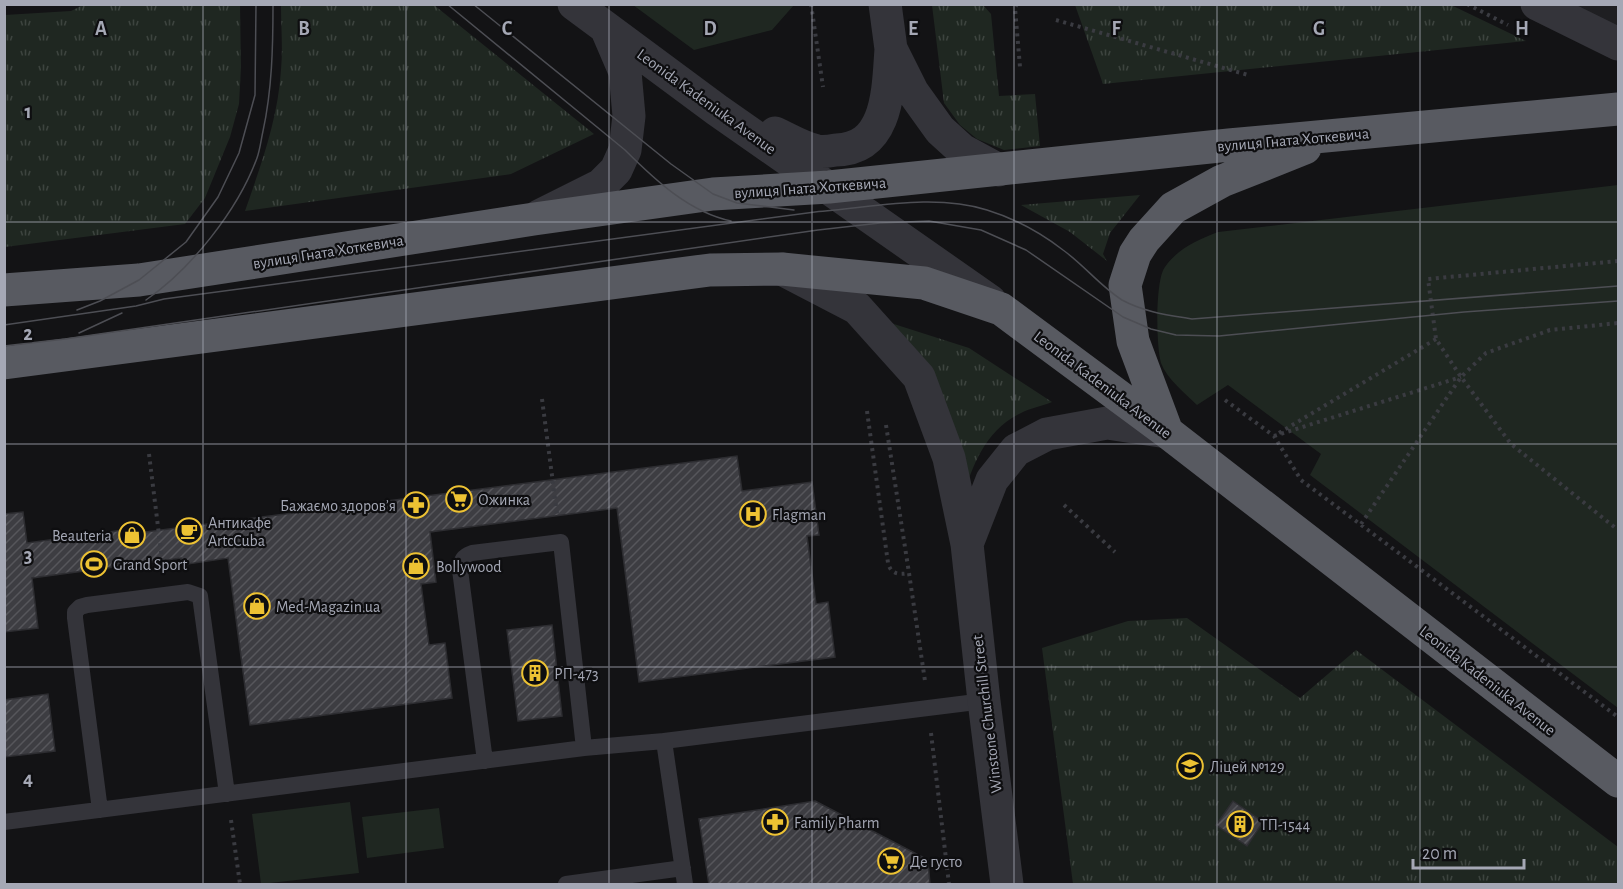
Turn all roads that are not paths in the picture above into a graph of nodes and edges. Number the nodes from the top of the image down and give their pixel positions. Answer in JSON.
{"nodes":[{"id":1,"x":574,"y":4,"type":"edge"},
{"id":2,"x":885,"y":4,"type":"edge"},
{"id":3,"x":1537,"y":4,"type":"edge"},
{"id":4,"x":606,"y":28,"type":"junction"},
{"id":5,"x":1618,"y":44,"type":"edge"},
{"id":6,"x":891,"y":50,"type":"junction"},
{"id":7,"x":1618,"y":109,"type":"edge"},
{"id":8,"x":717,"y":110,"type":"junction"},
{"id":9,"x":1340,"y":134,"type":"junction"},
{"id":10,"x":999,"y":170,"type":"junction"},
{"id":11,"x":829,"y":187,"type":"junction"},
{"id":12,"x":534,"y":219,"type":"junction"},
{"id":13,"x":782,"y":269,"type":"junction"},
{"id":14,"x":4,"y":290,"type":"edge"},
{"id":15,"x":1001,"y":309,"type":"junction"},
{"id":16,"x":4,"y":363,"type":"edge"},
{"id":17,"x":1167,"y":432,"type":"junction"},
{"id":18,"x":967,"y":544,"type":"junction"},
{"id":19,"x":984,"y":701,"type":"junction"},
{"id":20,"x":664,"y":741,"type":"junction"},
{"id":21,"x":584,"y":748,"type":"junction"},
{"id":22,"x":485,"y":761,"type":"junction"},
{"id":23,"x":1618,"y":781,"type":"edge"},
{"id":24,"x":227,"y":794,"type":"junction"},
{"id":25,"x":100,"y":810,"type":"junction"},
{"id":26,"x":4,"y":822,"type":"edge"},
{"id":27,"x":684,"y":876,"type":"edge"},
{"id":28,"x":566,"y":885,"type":"edge"},
{"id":29,"x":1007,"y":885,"type":"edge"}],
"edges":[{"from":1,"to":4,"type":"street","name":"Leonida Kadeniuka Avenue"},
{"from":2,"to":6,"type":"street"},
{"from":3,"to":5,"type":"street"},
{"from":4,"to":8,"type":"street","name":"Leonida Kadeniuka Avenue"},
{"from":4,"to":12,"type":"street"},
{"from":6,"to":8,"type":"street"},
{"from":6,"to":10,"type":"street"},
{"from":7,"to":9,"type":"highway","name":"вулиця Гната Хоткевича"},
{"from":8,"to":11,"type":"street","name":"Leonida Kadeniuka Avenue"},
{"from":9,"to":10,"type":"highway","name":"вулиця Гната Хоткевича"},
{"from":9,"to":17,"type":"highway"},
{"from":10,"to":11,"type":"highway","name":"вулиця Гната Хоткевича"},
{"from":11,"to":12,"type":"highway","name":"вулиця Гната Хоткевича"},
{"from":11,"to":15,"type":"street","name":"Leonida Kadeniuka Avenue"},
{"from":12,"to":14,"type":"highway","name":"вулиця Гната Хоткевича"},
{"from":13,"to":15,"type":"highway"},
{"from":13,"to":16,"type":"highway"},
{"from":13,"to":18,"type":"street","name":"Winstone Churchill Street"},
{"from":15,"to":17,"type":"highway","name":"Leonida Kadeniuka Avenue"},
{"from":17,"to":18,"type":"street"},
{"from":17,"to":23,"type":"highway","name":"Leonida Kadeniuka Avenue"},
{"from":18,"to":19,"type":"street","name":"Winstone Churchill Street"},
{"from":19,"to":20,"type":"lane"},
{"from":19,"to":29,"type":"street","name":"Winstone Churchill Street"},
{"from":20,"to":21,"type":"lane"},
{"from":20,"to":27,"type":"lane"},
{"from":21,"to":22,"type":"lane"},
{"from":21,"to":22,"type":"lane"},
{"from":22,"to":24,"type":"lane"},
{"from":24,"to":25,"type":"lane"},
{"from":24,"to":25,"type":"lane"},
{"from":25,"to":26,"type":"lane"},
{"from":27,"to":28,"type":"lane"}]}
